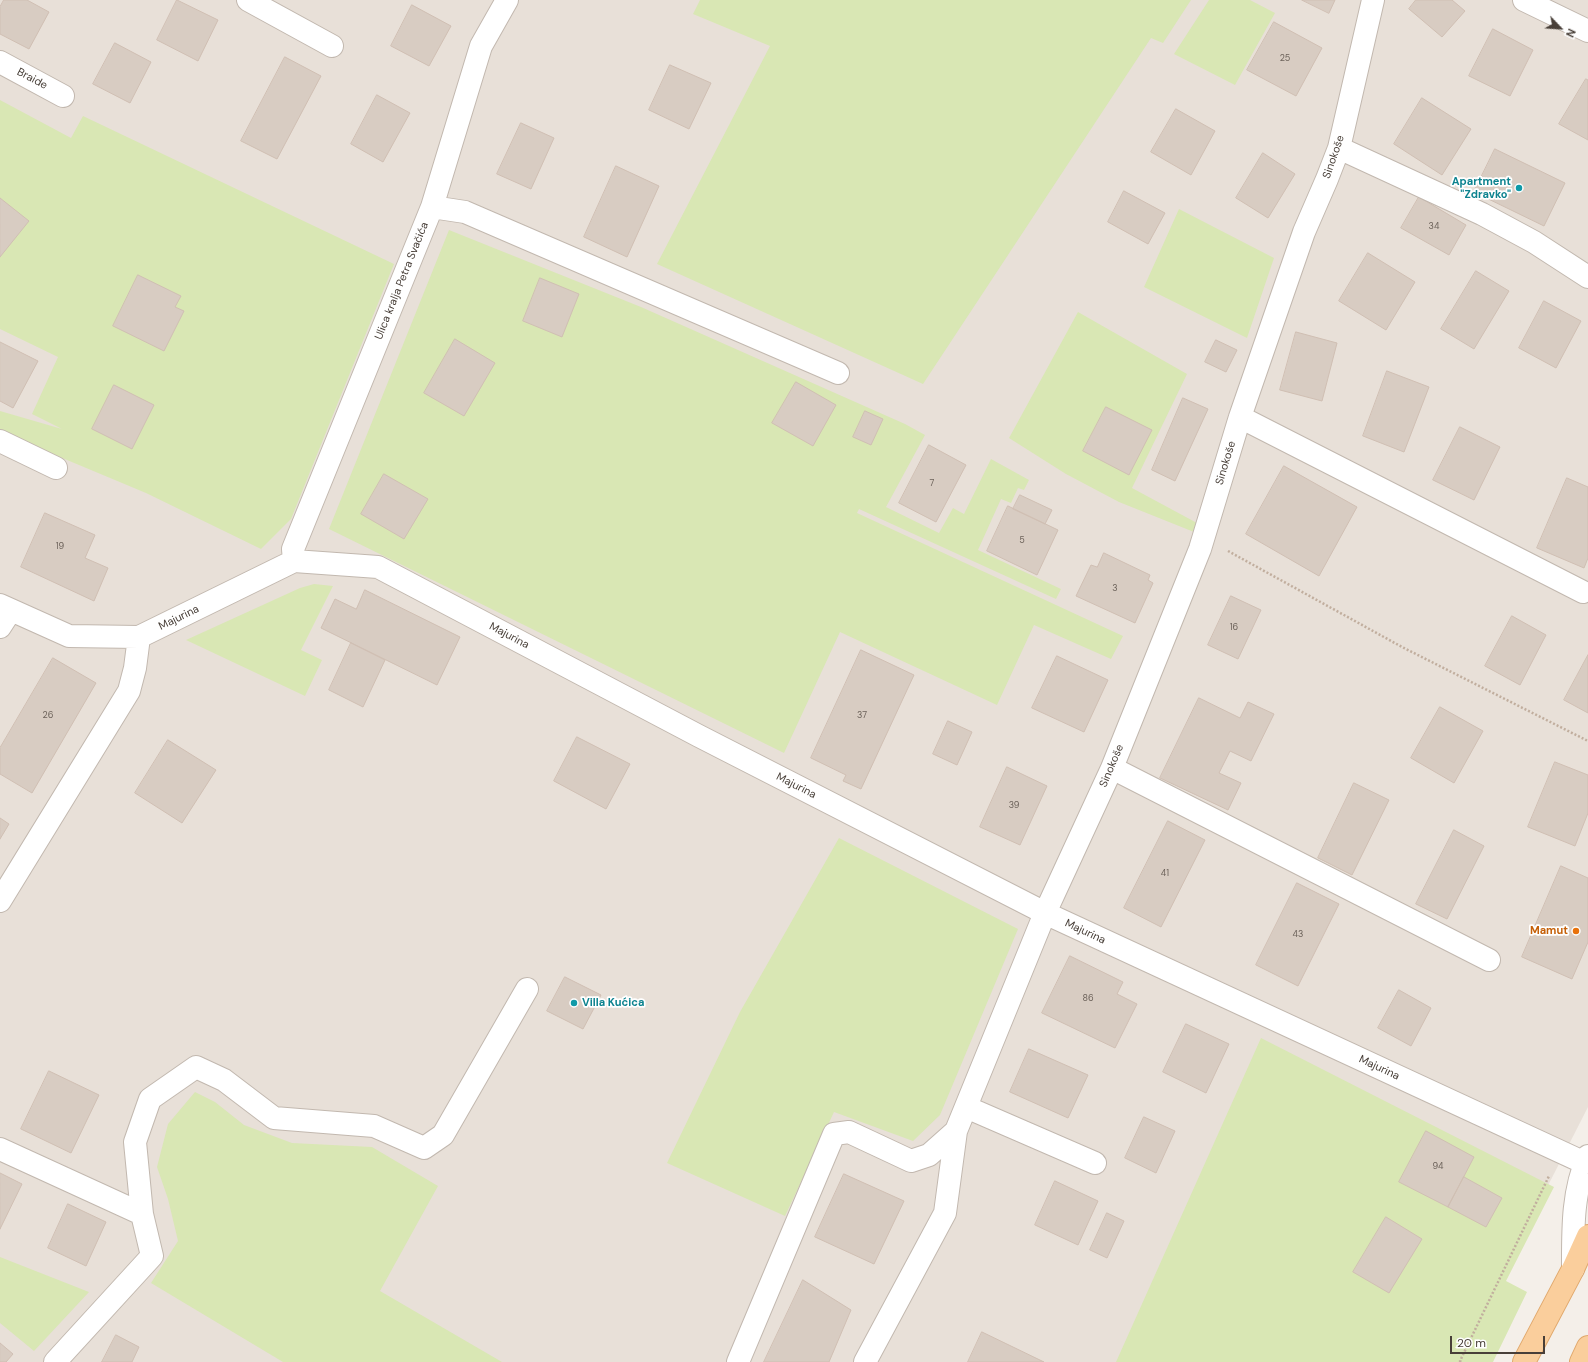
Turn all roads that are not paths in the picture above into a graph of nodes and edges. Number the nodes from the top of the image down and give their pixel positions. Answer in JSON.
{"nodes":[{"id":1,"x":248,"y":0,"type":"edge"},
{"id":2,"x":507,"y":0,"type":"edge"},
{"id":3,"x":1373,"y":0,"type":"edge"},
{"id":4,"x":1524,"y":0,"type":"edge"},
{"id":5,"x":1588,"y":31,"type":"edge"},
{"id":6,"x":332,"y":46,"type":"dead end"},
{"id":7,"x":0,"y":62,"type":"edge"},
{"id":8,"x":64,"y":96,"type":"dead end"},
{"id":9,"x":1339,"y":148,"type":"junction"},
{"id":10,"x":432,"y":207,"type":"junction"},
{"id":11,"x":1588,"y":277,"type":"edge"},
{"id":12,"x":838,"y":373,"type":"dead end"},
{"id":13,"x":1240,"y":417,"type":"junction"},
{"id":14,"x":0,"y":441,"type":"edge"},
{"id":15,"x":56,"y":468,"type":"dead end"},
{"id":16,"x":294,"y":561,"type":"junction"},
{"id":17,"x":1583,"y":592,"type":"dead end"},
{"id":18,"x":4,"y":614,"type":"edge"},
{"id":19,"x":139,"y":637,"type":"junction"},
{"id":20,"x":1112,"y":768,"type":"junction"},
{"id":21,"x":0,"y":901,"type":"edge"},
{"id":22,"x":1045,"y":913,"type":"junction"},
{"id":23,"x":1489,"y":960,"type":"dead end"},
{"id":24,"x":527,"y":989,"type":"dead end"},
{"id":25,"x":966,"y":1107,"type":"junction"},
{"id":26,"x":956,"y":1131,"type":"junction"},
{"id":27,"x":0,"y":1149,"type":"edge"},
{"id":28,"x":1586,"y":1160,"type":"edge"},
{"id":29,"x":1095,"y":1163,"type":"dead end"},
{"id":30,"x":142,"y":1214,"type":"junction"},
{"id":31,"x":1588,"y":1236,"type":"edge"},
{"id":32,"x":1572,"y":1269,"type":"junction"},
{"id":33,"x":1588,"y":1347,"type":"edge"},
{"id":34,"x":55,"y":1362,"type":"edge"},
{"id":35,"x":738,"y":1362,"type":"edge"},
{"id":36,"x":865,"y":1362,"type":"edge"},
{"id":37,"x":1524,"y":1362,"type":"edge"},
{"id":38,"x":1581,"y":1362,"type":"edge"}],
"edges":[{"from":1,"to":6,"type":"street"},
{"from":2,"to":10,"type":"street","name":"Ulica kralja Petra Svačića"},
{"from":3,"to":9,"type":"street","name":"Sinokoše"},
{"from":4,"to":5,"type":"street"},
{"from":7,"to":8,"type":"street","name":"Braide"},
{"from":9,"to":11,"type":"street"},
{"from":9,"to":13,"type":"street","name":"Sinokoše"},
{"from":10,"to":12,"type":"street"},
{"from":10,"to":16,"type":"street","name":"Ulica kralja Petra Svačića"},
{"from":13,"to":17,"type":"street"},
{"from":13,"to":20,"type":"street","name":"Sinokoše"},
{"from":14,"to":15,"type":"street"},
{"from":16,"to":19,"type":"street","name":"Majurina"},
{"from":16,"to":22,"type":"street","name":"Majurina"},
{"from":18,"to":19,"type":"street","name":"Majurina"},
{"from":19,"to":21,"type":"street"},
{"from":20,"to":22,"type":"street","name":"Sinokoše"},
{"from":20,"to":23,"type":"street"},
{"from":22,"to":25,"type":"street","name":"Sinokoše"},
{"from":22,"to":28,"type":"street","name":"Majurina"},
{"from":24,"to":30,"type":"street"},
{"from":25,"to":26,"type":"street","name":"Sinokoše"},
{"from":25,"to":29,"type":"street"},
{"from":26,"to":35,"type":"street"},
{"from":26,"to":36,"type":"street"},
{"from":27,"to":30,"type":"street"},
{"from":28,"to":32,"type":"street"},
{"from":30,"to":34,"type":"street"},
{"from":31,"to":32,"type":"main road"},
{"from":32,"to":37,"type":"main road"},
{"from":33,"to":38,"type":"main road"}]}
